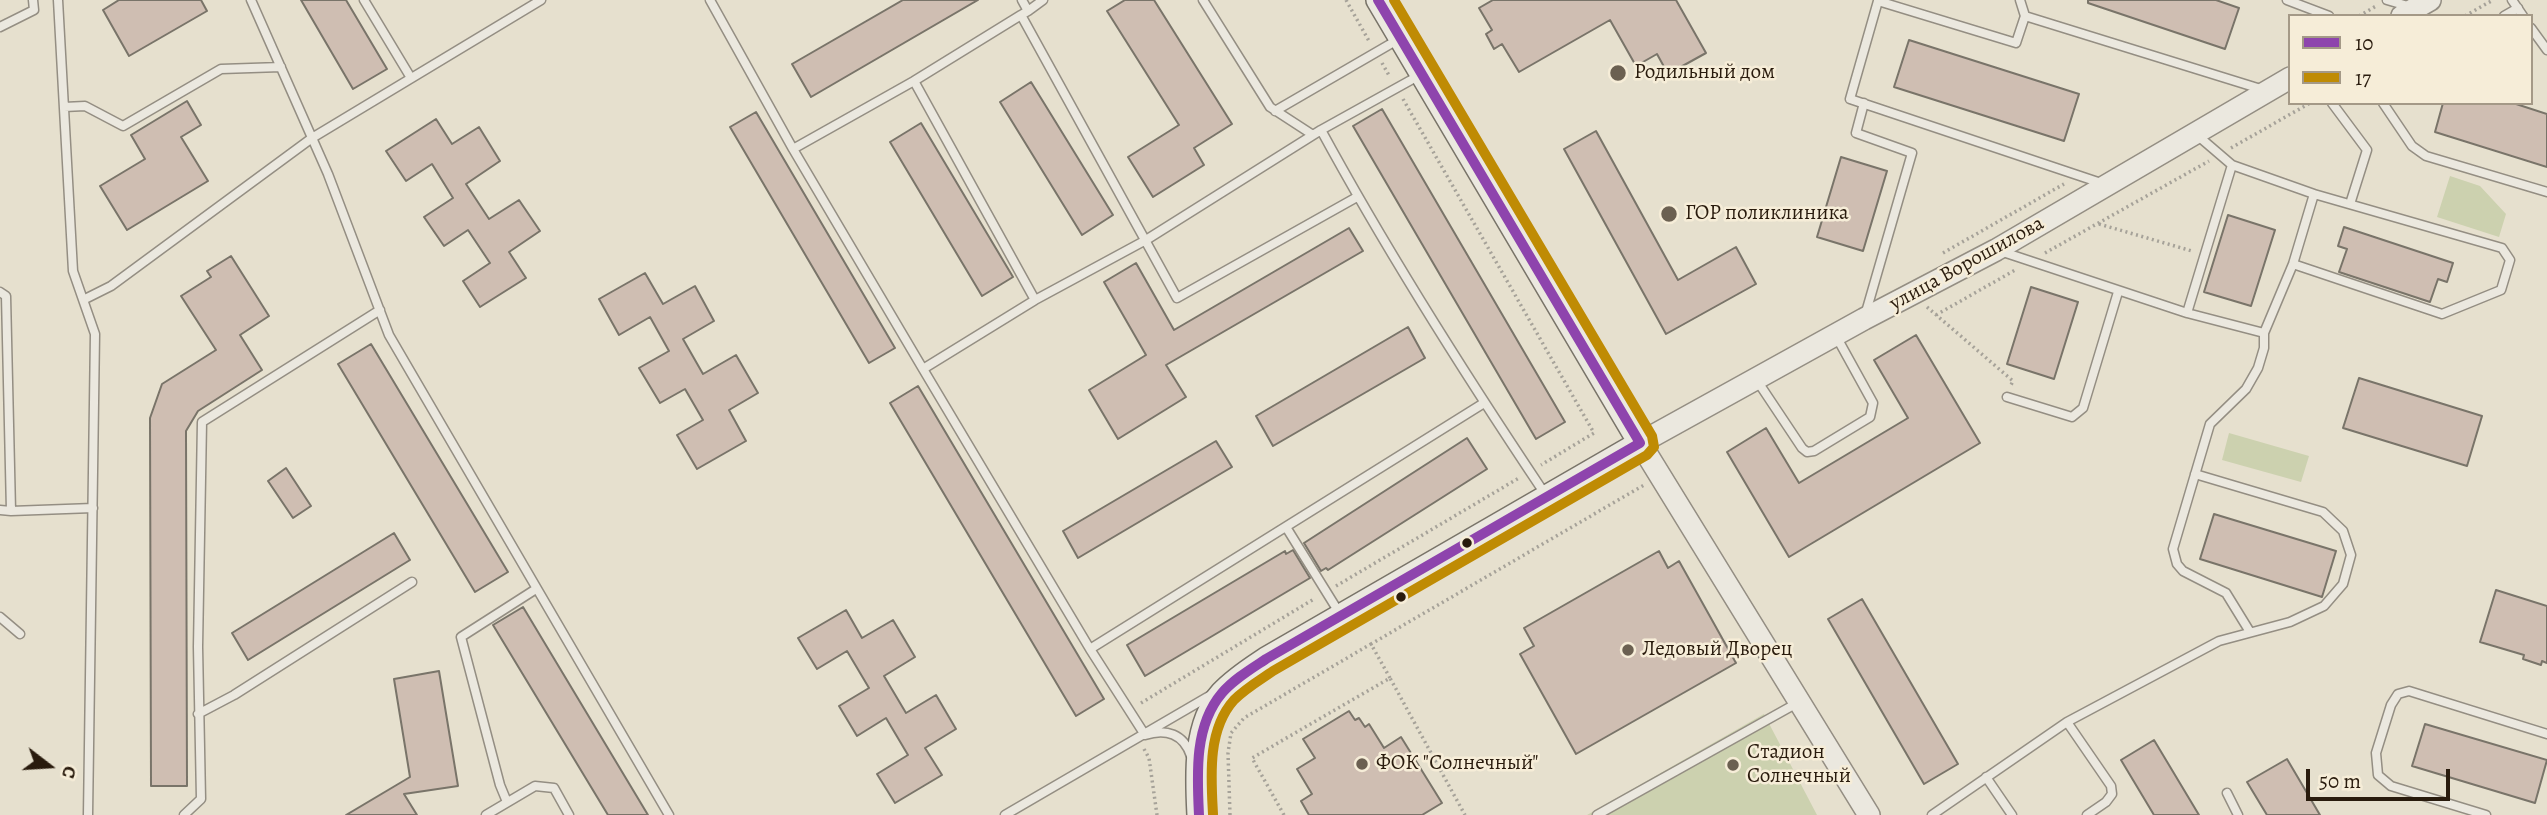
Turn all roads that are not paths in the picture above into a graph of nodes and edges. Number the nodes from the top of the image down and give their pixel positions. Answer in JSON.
{"nodes":[{"id":1,"x":33,"y":0,"type":"edge"},
{"id":2,"x":58,"y":0,"type":"edge"},
{"id":3,"x":251,"y":0,"type":"edge"},
{"id":4,"x":364,"y":0,"type":"edge"},
{"id":5,"x":541,"y":0,"type":"edge"},
{"id":6,"x":710,"y":0,"type":"edge"},
{"id":7,"x":1022,"y":0,"type":"edge"},
{"id":8,"x":1043,"y":0,"type":"edge"},
{"id":9,"x":1203,"y":0,"type":"edge"},
{"id":10,"x":1378,"y":0,"type":"edge"},
{"id":11,"x":2020,"y":0,"type":"edge"},
{"id":12,"x":2287,"y":0,"type":"edge"},
{"id":13,"x":2387,"y":0,"type":"edge"},
{"id":14,"x":2512,"y":0,"type":"edge"},
{"id":15,"x":529,"y":3,"type":"edge"},
{"id":16,"x":2416,"y":8,"type":"edge"},
{"id":17,"x":2520,"y":12,"type":"edge"},
{"id":18,"x":1024,"y":13,"type":"junction"},
{"id":19,"x":2324,"y":14,"type":"edge"},
{"id":20,"x":2025,"y":16,"type":"junction"},
{"id":21,"x":0,"y":27,"type":"edge"},
{"id":22,"x":2533,"y":31,"type":"edge"},
{"id":23,"x":1400,"y":38,"type":"junction"},
{"id":24,"x":2547,"y":50,"type":"edge"},
{"id":25,"x":281,"y":67,"type":"junction"},
{"id":26,"x":1422,"y":74,"type":"junction"},
{"id":27,"x":411,"y":78,"type":"junction"},
{"id":28,"x":2288,"y":79,"type":"edge"},
{"id":29,"x":914,"y":80,"type":"junction"},
{"id":30,"x":2267,"y":91,"type":"junction"},
{"id":31,"x":1864,"y":103,"type":"junction"},
{"id":32,"x":2333,"y":105,"type":"edge"},
{"id":33,"x":2384,"y":105,"type":"edge"},
{"id":34,"x":64,"y":107,"type":"junction"},
{"id":35,"x":1275,"y":111,"type":"junction"},
{"id":36,"x":1317,"y":133,"type":"junction"},
{"id":37,"x":2194,"y":133,"type":"junction"},
{"id":38,"x":312,"y":138,"type":"junction"},
{"id":39,"x":793,"y":149,"type":"junction"},
{"id":40,"x":2232,"y":165,"type":"junction"},
{"id":41,"x":2107,"y":185,"type":"junction"},
{"id":42,"x":2547,"y":192,"type":"edge"},
{"id":43,"x":2315,"y":194,"type":"junction"},
{"id":44,"x":1357,"y":197,"type":"junction"},
{"id":45,"x":2350,"y":204,"type":"junction"},
{"id":46,"x":1146,"y":240,"type":"junction"},
{"id":47,"x":1996,"y":250,"type":"junction"},
{"id":48,"x":2292,"y":264,"type":"junction"},
{"id":49,"x":0,"y":292,"type":"edge"},
{"id":50,"x":2118,"y":292,"type":"junction"},
{"id":51,"x":85,"y":299,"type":"junction"},
{"id":52,"x":1035,"y":300,"type":"junction"},
{"id":53,"x":380,"y":310,"type":"junction"},
{"id":54,"x":2187,"y":313,"type":"junction"},
{"id":55,"x":1864,"y":319,"type":"junction"},
{"id":56,"x":2264,"y":333,"type":"junction"},
{"id":57,"x":1836,"y":335,"type":"junction"},
{"id":58,"x":923,"y":369,"type":"junction"},
{"id":59,"x":1756,"y":379,"type":"junction"},
{"id":60,"x":2007,"y":397,"type":"road end"},
{"id":61,"x":1484,"y":403,"type":"junction"},
{"id":62,"x":1640,"y":443,"type":"junction"},
{"id":63,"x":2194,"y":474,"type":"junction"},
{"id":64,"x":1548,"y":497,"type":"junction"},
{"id":65,"x":93,"y":508,"type":"junction"},
{"id":66,"x":0,"y":510,"type":"edge"},
{"id":67,"x":11,"y":511,"type":"junction"},
{"id":68,"x":1286,"y":527,"type":"junction"},
{"id":69,"x":412,"y":582,"type":"dead end"},
{"id":70,"x":536,"y":589,"type":"junction"},
{"id":71,"x":1342,"y":616,"type":"junction"},
{"id":72,"x":0,"y":617,"type":"edge"},
{"id":73,"x":2250,"y":632,"type":"junction"},
{"id":74,"x":20,"y":634,"type":"dead end"},
{"id":75,"x":1090,"y":649,"type":"junction"},
{"id":76,"x":1237,"y":679,"type":"junction"},
{"id":77,"x":1799,"y":702,"type":"junction"},
{"id":78,"x":198,"y":714,"type":"junction"},
{"id":79,"x":2067,"y":722,"type":"junction"},
{"id":80,"x":2547,"y":734,"type":"edge"},
{"id":81,"x":1141,"y":737,"type":"junction"},
{"id":82,"x":1986,"y":777,"type":"junction"},
{"id":83,"x":1198,"y":785,"type":"junction"},
{"id":84,"x":2227,"y":793,"type":"dead end"},
{"id":85,"x":507,"y":802,"type":"junction"},
{"id":86,"x":88,"y":815,"type":"edge"},
{"id":87,"x":184,"y":815,"type":"edge"},
{"id":88,"x":486,"y":815,"type":"edge"},
{"id":89,"x":569,"y":815,"type":"edge"},
{"id":90,"x":669,"y":815,"type":"edge"},
{"id":91,"x":1006,"y":815,"type":"edge"},
{"id":92,"x":1199,"y":815,"type":"edge"},
{"id":93,"x":1597,"y":815,"type":"edge"},
{"id":94,"x":1869,"y":815,"type":"edge"},
{"id":95,"x":1932,"y":815,"type":"edge"},
{"id":96,"x":2012,"y":815,"type":"edge"},
{"id":97,"x":2087,"y":815,"type":"edge"},
{"id":98,"x":2238,"y":815,"type":"edge"},
{"id":99,"x":2486,"y":815,"type":"edge"}],
"edges":[{"from":1,"to":21,"type":"lane"},
{"from":2,"to":34,"type":"lane"},
{"from":3,"to":25,"type":"lane"},
{"from":4,"to":27,"type":"lane"},
{"from":5,"to":15,"type":"lane"},
{"from":6,"to":39,"type":"lane"},
{"from":7,"to":18,"type":"lane"},
{"from":8,"to":18,"type":"lane"},
{"from":9,"to":35,"type":"lane"},
{"from":10,"to":23,"type":"main road"},
{"from":11,"to":20,"type":"lane"},
{"from":12,"to":19,"type":"lane"},
{"from":13,"to":16,"type":"lane"},
{"from":14,"to":17,"type":"lane"},
{"from":15,"to":27,"type":"lane"},
{"from":18,"to":29,"type":"lane"},
{"from":18,"to":46,"type":"lane"},
{"from":20,"to":30,"type":"lane"},
{"from":20,"to":31,"type":"lane"},
{"from":22,"to":24,"type":"lane"},
{"from":23,"to":26,"type":"main road"},
{"from":23,"to":35,"type":"lane"},
{"from":25,"to":34,"type":"lane"},
{"from":25,"to":38,"type":"lane"},
{"from":26,"to":36,"type":"lane"},
{"from":26,"to":62,"type":"main road"},
{"from":27,"to":38,"type":"lane"},
{"from":28,"to":30,"type":"street","name":"улица Ворошилова"},
{"from":29,"to":39,"type":"lane"},
{"from":29,"to":52,"type":"lane"},
{"from":30,"to":37,"type":"street","name":"улица Ворошилова"},
{"from":31,"to":41,"type":"lane"},
{"from":31,"to":55,"type":"lane"},
{"from":32,"to":45,"type":"lane"},
{"from":33,"to":42,"type":"lane"},
{"from":34,"to":51,"type":"lane"},
{"from":35,"to":36,"type":"lane"},
{"from":36,"to":44,"type":"lane"},
{"from":36,"to":46,"type":"lane"},
{"from":37,"to":40,"type":"lane"},
{"from":37,"to":41,"type":"street","name":"улица Ворошилова"},
{"from":38,"to":51,"type":"lane"},
{"from":38,"to":53,"type":"lane"},
{"from":39,"to":58,"type":"lane"},
{"from":40,"to":43,"type":"lane"},
{"from":40,"to":54,"type":"lane"},
{"from":41,"to":47,"type":"street","name":"улица Ворошилова"},
{"from":43,"to":45,"type":"lane"},
{"from":43,"to":48,"type":"lane"},
{"from":44,"to":46,"type":"lane"},
{"from":44,"to":61,"type":"lane"},
{"from":45,"to":48,"type":"lane"},
{"from":46,"to":52,"type":"lane"},
{"from":47,"to":50,"type":"lane"},
{"from":47,"to":55,"type":"street","name":"улица Ворошилова"},
{"from":48,"to":56,"type":"lane"},
{"from":49,"to":67,"type":"lane"},
{"from":50,"to":54,"type":"lane"},
{"from":50,"to":60,"type":"lane"},
{"from":51,"to":65,"type":"lane"},
{"from":52,"to":58,"type":"lane"},
{"from":53,"to":70,"type":"lane"},
{"from":53,"to":78,"type":"lane"},
{"from":54,"to":56,"type":"lane"},
{"from":55,"to":57,"type":"street","name":"улица Ворошилова"},
{"from":56,"to":63,"type":"lane"},
{"from":57,"to":59,"type":"street","name":"улица Ворошилова"},
{"from":57,"to":59,"type":"lane"},
{"from":58,"to":75,"type":"lane"},
{"from":59,"to":62,"type":"street","name":"улица Ворошилова"},
{"from":61,"to":64,"type":"lane"},
{"from":61,"to":68,"type":"lane"},
{"from":62,"to":64,"type":"main road","name":"улица Ворошилова"},
{"from":62,"to":77,"type":"street"},
{"from":63,"to":73,"type":"lane"},
{"from":63,"to":73,"type":"lane"},
{"from":64,"to":71,"type":"main road","name":"улица Ворошилова"},
{"from":65,"to":67,"type":"lane"},
{"from":65,"to":86,"type":"lane"},
{"from":66,"to":67,"type":"lane"},
{"from":68,"to":71,"type":"lane"},
{"from":68,"to":75,"type":"lane"},
{"from":69,"to":78,"type":"lane"},
{"from":70,"to":85,"type":"lane"},
{"from":70,"to":90,"type":"lane"},
{"from":71,"to":76,"type":"main road","name":"улица Ворошилова"},
{"from":72,"to":74,"type":"lane"},
{"from":73,"to":79,"type":"lane"},
{"from":75,"to":81,"type":"lane"},
{"from":76,"to":81,"type":"lane"},
{"from":76,"to":83,"type":"main road","name":"улица Ворошилова"},
{"from":77,"to":93,"type":"lane"},
{"from":77,"to":94,"type":"street"},
{"from":78,"to":87,"type":"lane"},
{"from":79,"to":82,"type":"lane"},
{"from":79,"to":97,"type":"lane"},
{"from":80,"to":99,"type":"lane"},
{"from":81,"to":83,"type":"lane"},
{"from":81,"to":91,"type":"lane"},
{"from":82,"to":95,"type":"lane"},
{"from":82,"to":96,"type":"lane"},
{"from":83,"to":92,"type":"main road","name":"улица Ворошилова"},
{"from":84,"to":98,"type":"lane"},
{"from":85,"to":88,"type":"lane"},
{"from":85,"to":89,"type":"lane"}]}
